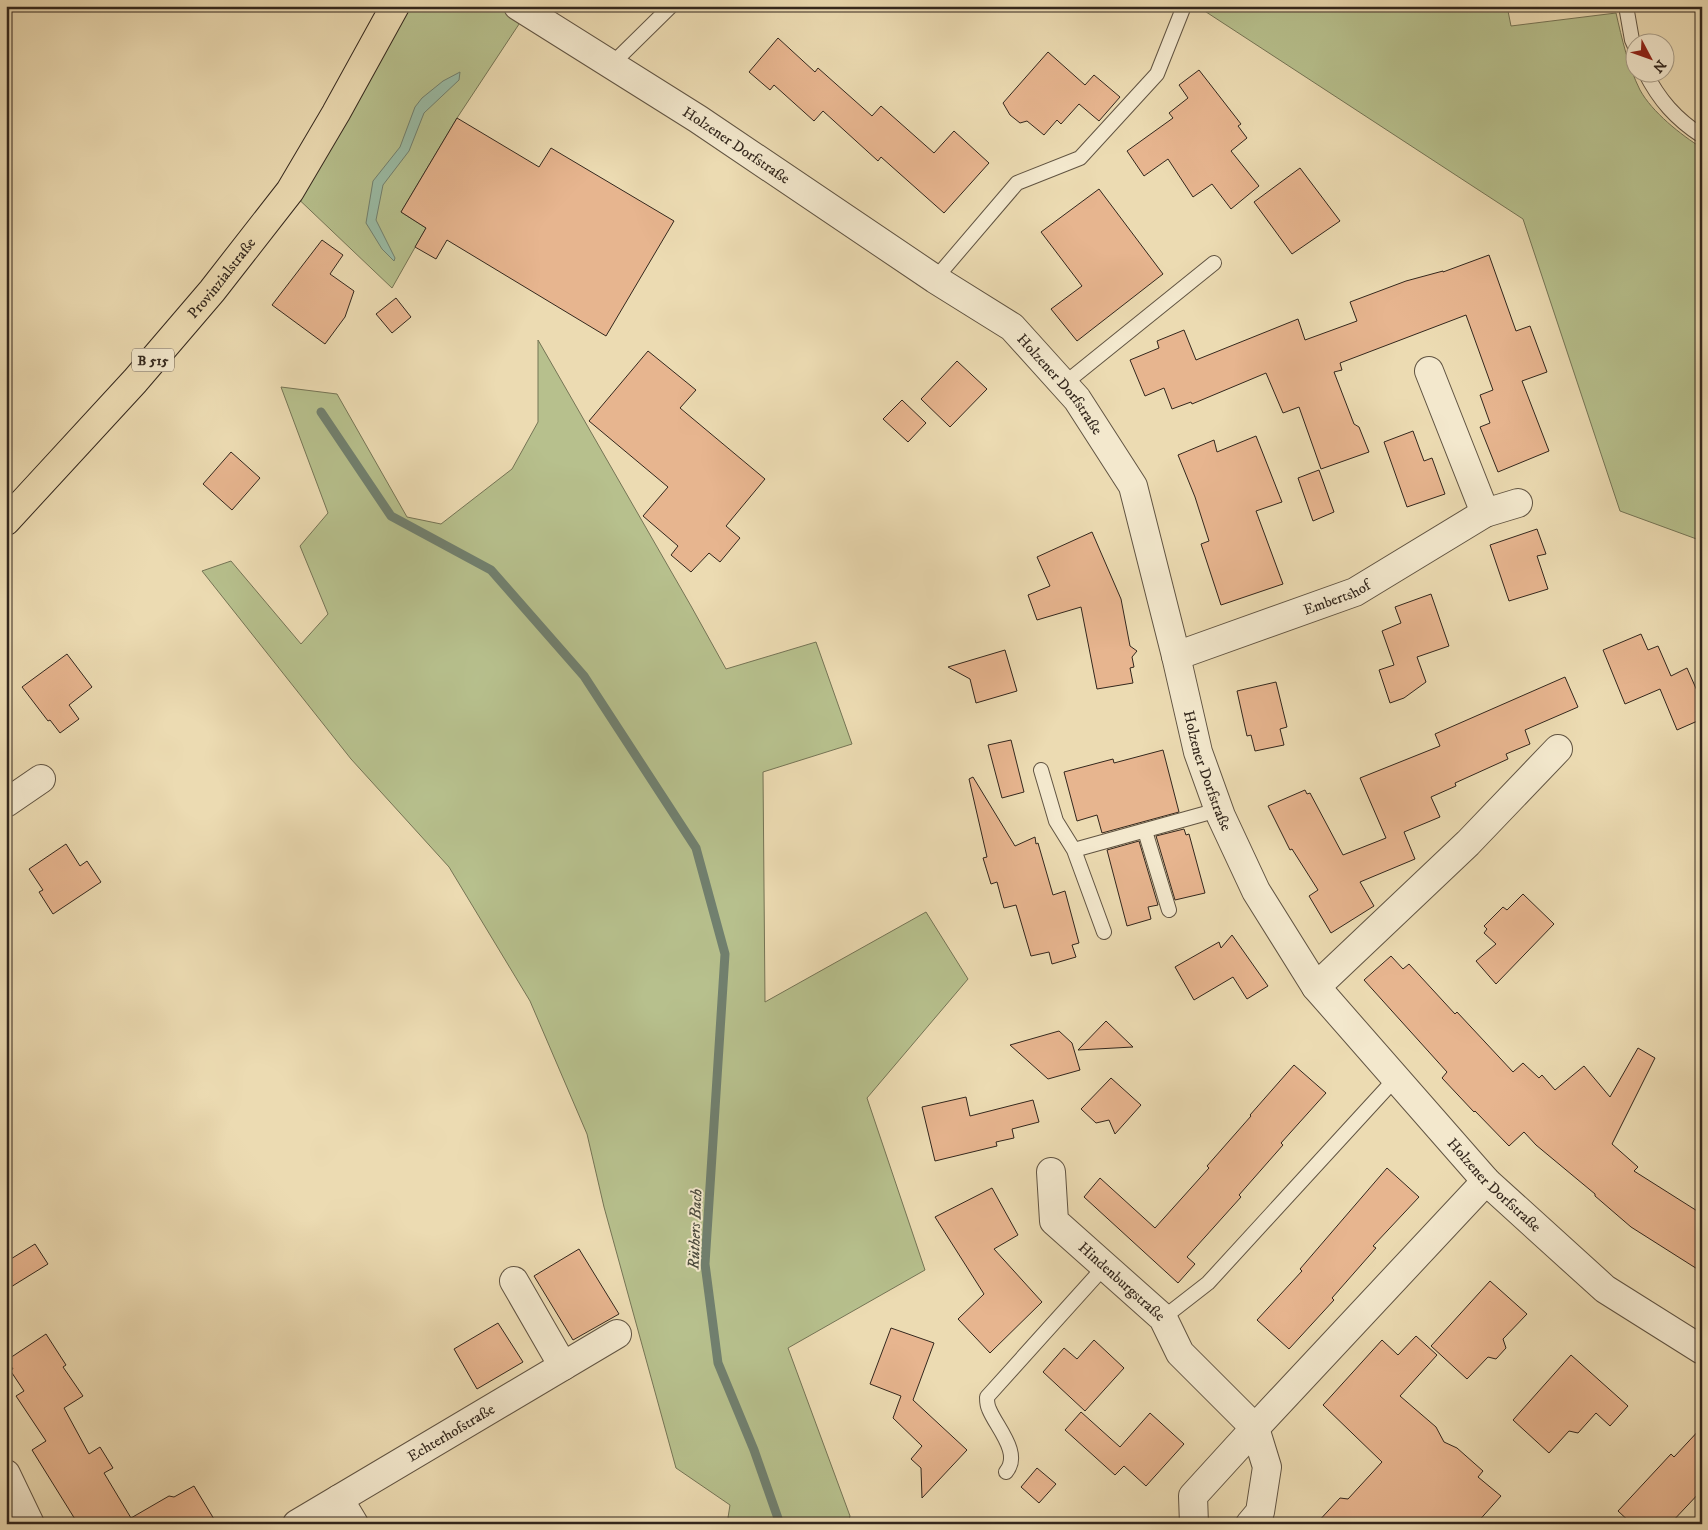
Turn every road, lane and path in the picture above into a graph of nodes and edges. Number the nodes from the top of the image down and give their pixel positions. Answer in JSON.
{"nodes":[{"id":1,"x":396,"y":6,"type":"edge"},
{"id":2,"x":518,"y":6,"type":"edge"},
{"id":3,"x":671,"y":6,"type":"edge"},
{"id":4,"x":1184,"y":6,"type":"edge"},
{"id":5,"x":1626,"y":6,"type":"edge"},
{"id":6,"x":1631,"y":32,"type":"edge"},
{"id":7,"x":611,"y":65,"type":"junction"},
{"id":8,"x":1650,"y":82,"type":"edge"},
{"id":9,"x":1702,"y":136,"type":"edge"},
{"id":10,"x":1214,"y":263,"type":"dead end"},
{"id":11,"x":935,"y":279,"type":"junction"},
{"id":12,"x":1429,"y":371,"type":"dead end"},
{"id":13,"x":1064,"y":384,"type":"junction"},
{"id":14,"x":1518,"y":503,"type":"dead end"},
{"id":15,"x":1485,"y":513,"type":"junction"},
{"id":16,"x":6,"y":520,"type":"edge"},
{"id":17,"x":1176,"y":656,"type":"junction"},
{"id":18,"x":1558,"y":749,"type":"dead end"},
{"id":19,"x":1041,"y":770,"type":"dead end"},
{"id":20,"x":41,"y":779,"type":"dead end"},
{"id":21,"x":6,"y":803,"type":"edge"},
{"id":22,"x":1218,"y":810,"type":"junction"},
{"id":23,"x":1145,"y":830,"type":"junction"},
{"id":24,"x":1074,"y":850,"type":"junction"},
{"id":25,"x":1169,"y":910,"type":"dead end"},
{"id":26,"x":1104,"y":932,"type":"dead end"},
{"id":27,"x":1316,"y":987,"type":"junction"},
{"id":28,"x":1396,"y":1078,"type":"junction"},
{"id":29,"x":1051,"y":1172,"type":"dead end"},
{"id":30,"x":1486,"y":1181,"type":"junction"},
{"id":31,"x":1104,"y":1266,"type":"junction"},
{"id":32,"x":514,"y":1281,"type":"dead end"},
{"id":33,"x":1162,"y":1318,"type":"junction"},
{"id":34,"x":617,"y":1334,"type":"dead end"},
{"id":35,"x":1702,"y":1350,"type":"edge"},
{"id":36,"x":564,"y":1366,"type":"junction"},
{"id":37,"x":1255,"y":1428,"type":"junction"},
{"id":38,"x":1006,"y":1472,"type":"dead end"},
{"id":39,"x":6,"y":1474,"type":"edge"},
{"id":40,"x":339,"y":1499,"type":"junction"},
{"id":41,"x":30,"y":1524,"type":"edge"},
{"id":42,"x":297,"y":1524,"type":"edge"},
{"id":43,"x":354,"y":1524,"type":"edge"},
{"id":44,"x":1194,"y":1524,"type":"edge"},
{"id":45,"x":1250,"y":1524,"type":"edge"}],
"edges":[{"from":1,"to":16,"type":"main road","name":"Provinzialstraße","number":"B 515"},
{"from":2,"to":7,"type":"street","name":"Holzener Dorfstraße"},
{"from":3,"to":7,"type":"lane"},
{"from":4,"to":11,"type":"lane"},
{"from":5,"to":6,"type":"lane"},
{"from":7,"to":11,"type":"street","name":"Holzener Dorfstraße"},
{"from":8,"to":9,"type":"lane"},
{"from":10,"to":13,"type":"lane"},
{"from":11,"to":13,"type":"street","name":"Holzener Dorfstraße"},
{"from":12,"to":15,"type":"street"},
{"from":13,"to":17,"type":"street","name":"Holzener Dorfstraße"},
{"from":14,"to":15,"type":"street","name":"Embertshof"},
{"from":15,"to":17,"type":"street","name":"Embertshof"},
{"from":17,"to":22,"type":"street","name":"Holzener Dorfstraße"},
{"from":18,"to":27,"type":"street"},
{"from":19,"to":24,"type":"lane"},
{"from":20,"to":21,"type":"street"},
{"from":22,"to":23,"type":"lane"},
{"from":22,"to":27,"type":"street","name":"Holzener Dorfstraße"},
{"from":23,"to":24,"type":"lane"},
{"from":23,"to":25,"type":"lane"},
{"from":24,"to":26,"type":"lane"},
{"from":27,"to":28,"type":"street","name":"Holzener Dorfstraße"},
{"from":28,"to":30,"type":"street","name":"Holzener Dorfstraße"},
{"from":28,"to":33,"type":"lane"},
{"from":29,"to":31,"type":"street","name":"Hindenburgstraße"},
{"from":30,"to":35,"type":"street","name":"Holzener Dorfstraße"},
{"from":30,"to":37,"type":"street"},
{"from":31,"to":33,"type":"street","name":"Hindenburgstraße"},
{"from":31,"to":38,"type":"lane"},
{"from":32,"to":36,"type":"street"},
{"from":33,"to":37,"type":"street","name":"Hindenburgstraße"},
{"from":34,"to":36,"type":"street","name":"Echterhofstraße"},
{"from":36,"to":40,"type":"street","name":"Echterhofstraße"},
{"from":37,"to":44,"type":"street"},
{"from":37,"to":45,"type":"street","name":"Hindenburgstraße"},
{"from":39,"to":41,"type":"street"},
{"from":40,"to":42,"type":"street","name":"Echterhofstraße"},
{"from":40,"to":43,"type":"street"}]}
